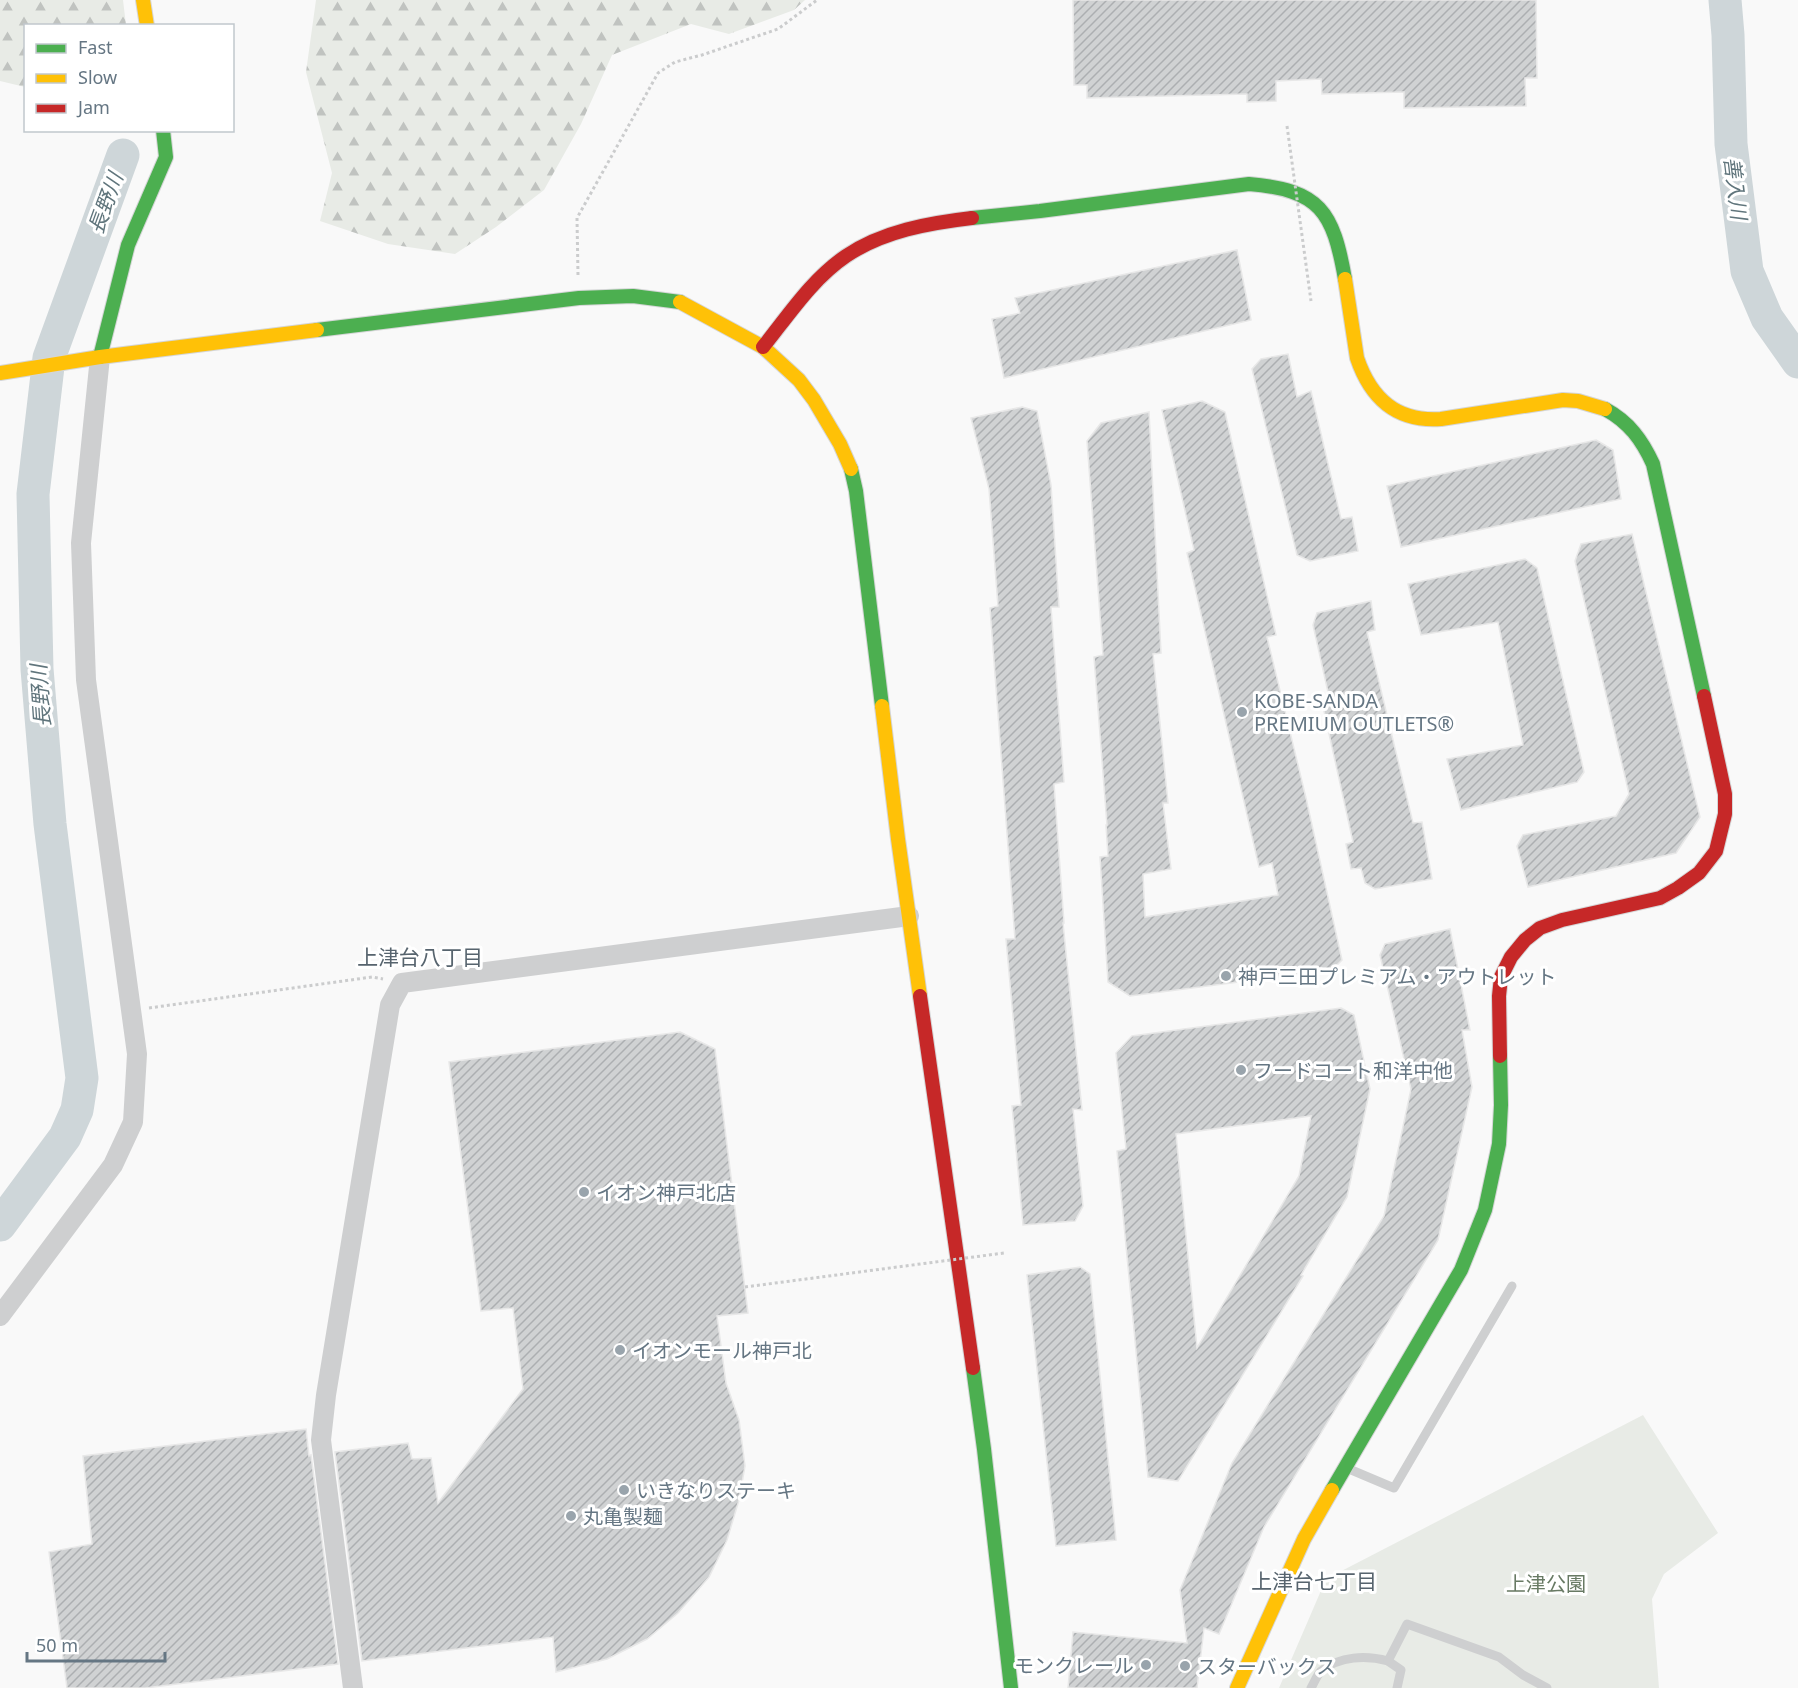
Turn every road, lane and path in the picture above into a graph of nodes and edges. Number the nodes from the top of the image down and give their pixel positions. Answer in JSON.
{"nodes":[{"id":1,"x":143,"y":0,"type":"edge"},
{"id":2,"x":817,"y":0,"type":"edge"},
{"id":3,"x":147,"y":24,"type":"edge"},
{"id":4,"x":1287,"y":126,"type":"dead end"},
{"id":5,"x":163,"y":132,"type":"edge"},
{"id":6,"x":579,"y":298,"type":"junction"},
{"id":7,"x":1311,"y":301,"type":"dead end"},
{"id":8,"x":764,"y":347,"type":"junction"},
{"id":9,"x":100,"y":357,"type":"junction"},
{"id":10,"x":0,"y":373,"type":"edge"},
{"id":11,"x":909,"y":916,"type":"junction"},
{"id":12,"x":402,"y":983,"type":"junction"},
{"id":13,"x":131,"y":1011,"type":"junction"},
{"id":14,"x":1004,"y":1253,"type":"dead end"},
{"id":15,"x":1512,"y":1286,"type":"dead end"},
{"id":16,"x":745,"y":1287,"type":"dead end"},
{"id":17,"x":0,"y":1316,"type":"edge"},
{"id":18,"x":1347,"y":1468,"type":"junction"},
{"id":19,"x":1388,"y":1660,"type":"junction"},
{"id":20,"x":352,"y":1688,"type":"edge"},
{"id":21,"x":1011,"y":1688,"type":"edge"},
{"id":22,"x":1237,"y":1688,"type":"edge"},
{"id":23,"x":1311,"y":1688,"type":"edge"},
{"id":24,"x":1397,"y":1688,"type":"edge"},
{"id":25,"x":1547,"y":1688,"type":"edge"}],
"edges":[{"from":1,"to":3,"type":"street"},
{"from":2,"to":6,"type":"path"},
{"from":4,"to":7,"type":"path","bridge":true},
{"from":5,"to":9,"type":"street"},
{"from":6,"to":8,"type":"street"},
{"from":6,"to":9,"type":"street"},
{"from":8,"to":11,"type":"street"},
{"from":8,"to":18,"type":"street"},
{"from":9,"to":10,"type":"street"},
{"from":9,"to":13,"type":"street"},
{"from":11,"to":12,"type":"street"},
{"from":11,"to":21,"type":"street"},
{"from":12,"to":13,"type":"path"},
{"from":12,"to":20,"type":"street"},
{"from":13,"to":17,"type":"street"},
{"from":14,"to":16,"type":"path","bridge":true},
{"from":15,"to":18,"type":"lane"},
{"from":18,"to":22,"type":"street"},
{"from":19,"to":23,"type":"lane"},
{"from":19,"to":24,"type":"lane"},
{"from":19,"to":25,"type":"lane"}]}
